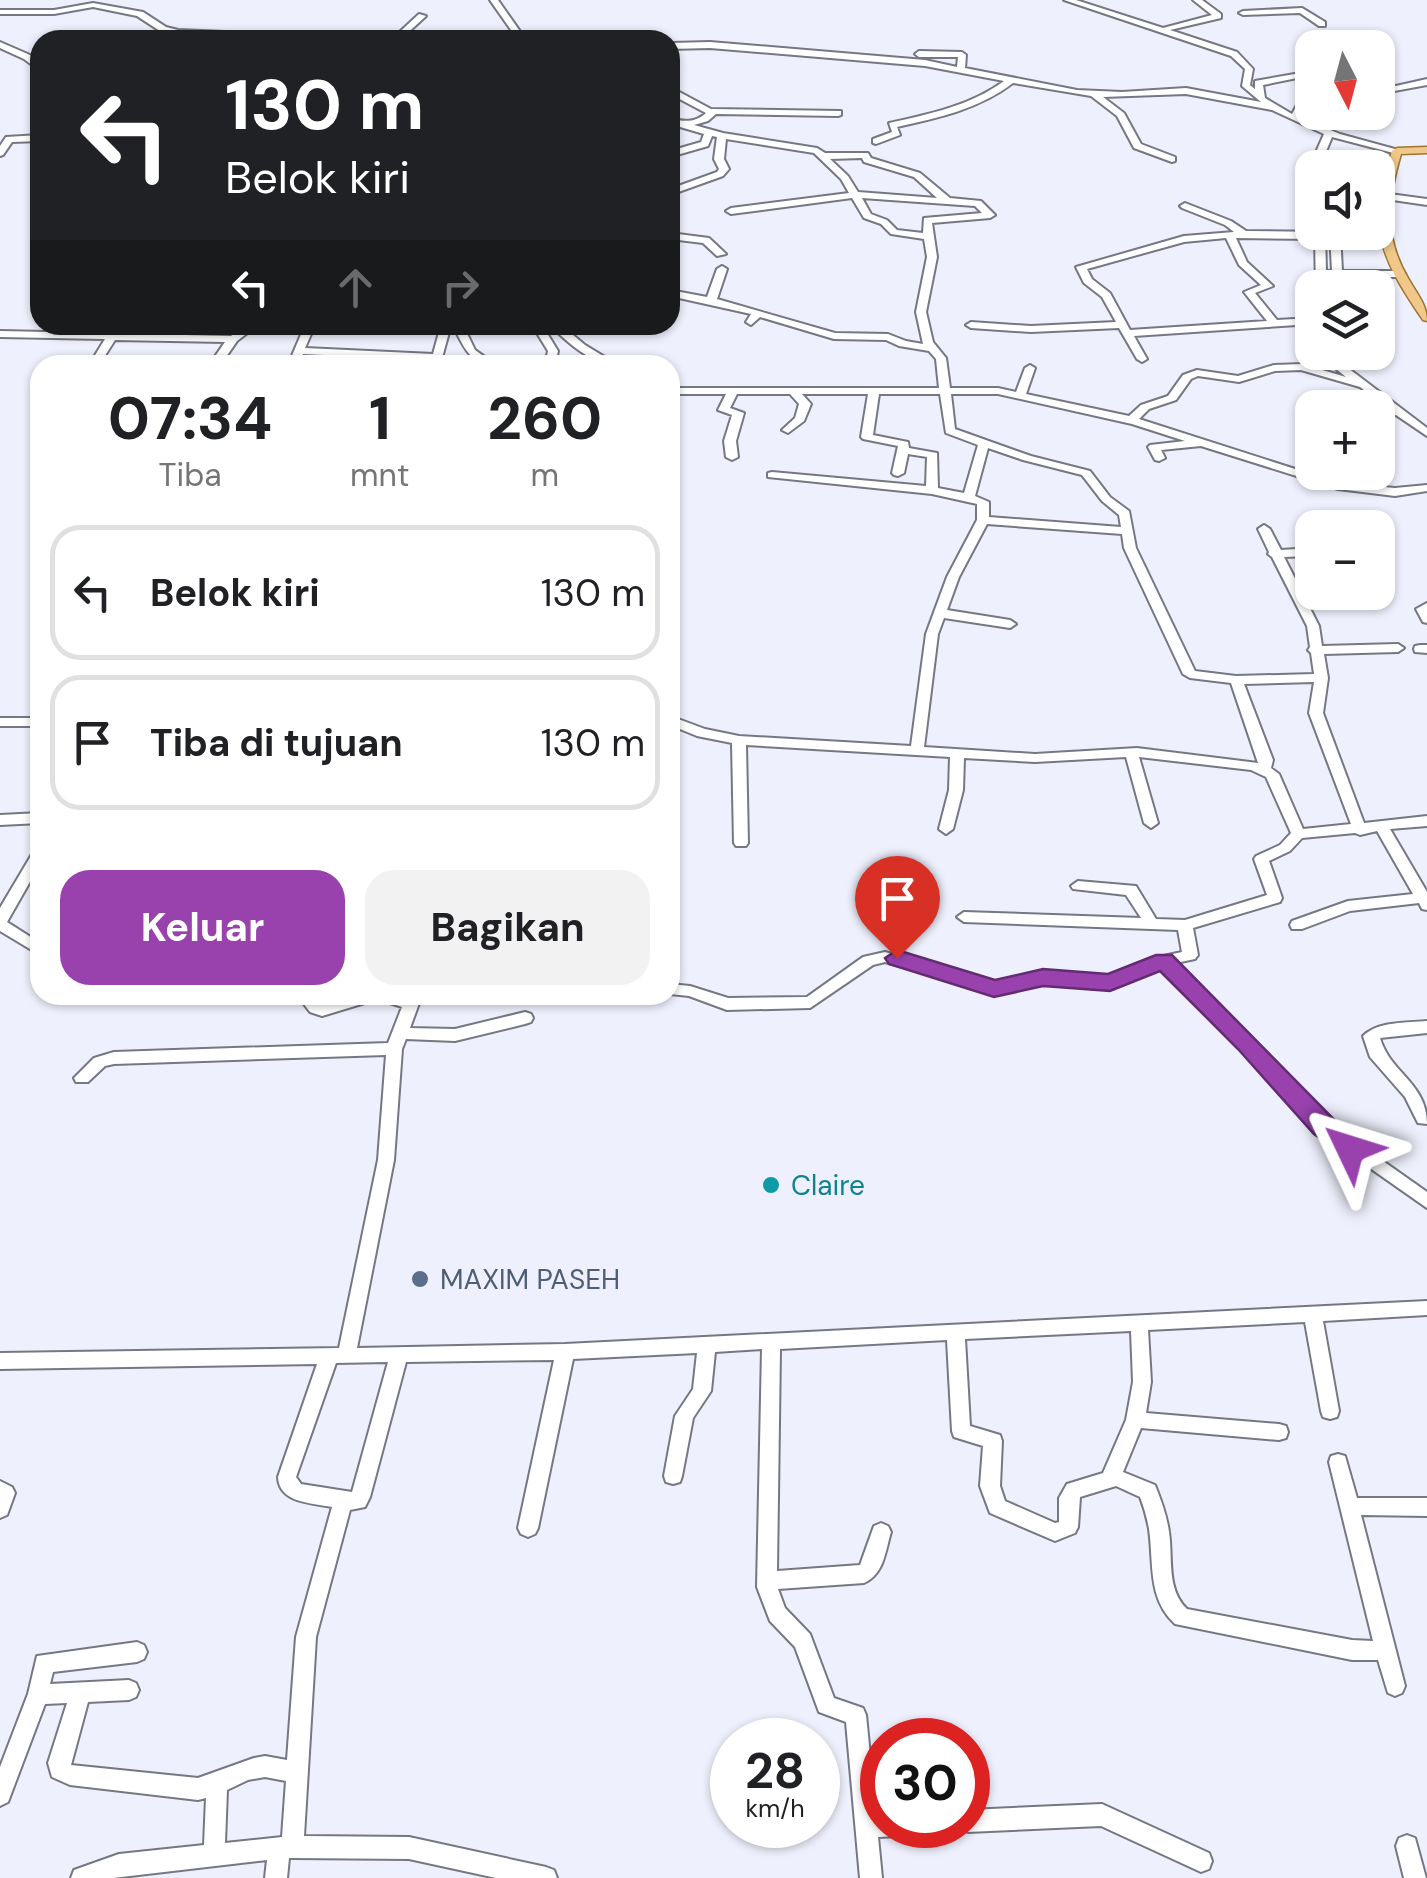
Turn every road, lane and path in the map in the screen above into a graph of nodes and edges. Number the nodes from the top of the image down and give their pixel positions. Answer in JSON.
{"nodes":[{"id":1,"x":112,"y":0,"type":"edge"},
{"id":2,"x":494,"y":0,"type":"edge"},
{"id":3,"x":1068,"y":0,"type":"edge"},
{"id":4,"x":1196,"y":0,"type":"edge"},
{"id":5,"x":1229,"y":0,"type":"edge"},
{"id":6,"x":100,"y":6,"type":"junction"},
{"id":7,"x":0,"y":12,"type":"edge"},
{"id":8,"x":1242,"y":14,"type":"junction"},
{"id":9,"x":422,"y":16,"type":"dead end"},
{"id":10,"x":1218,"y":16,"type":"junction"},
{"id":11,"x":1322,"y":24,"type":"dead end"},
{"id":12,"x":1166,"y":29,"type":"junction"},
{"id":13,"x":169,"y":30,"type":"edge"},
{"id":14,"x":406,"y":30,"type":"edge"},
{"id":15,"x":513,"y":30,"type":"edge"},
{"id":16,"x":0,"y":46,"type":"edge"},
{"id":17,"x":680,"y":46,"type":"edge"},
{"id":18,"x":896,"y":52,"type":"dead end"},
{"id":19,"x":30,"y":58,"type":"edge"},
{"id":20,"x":961,"y":69,"type":"junction"},
{"id":21,"x":1295,"y":76,"type":"edge"},
{"id":22,"x":1010,"y":81,"type":"junction"},
{"id":23,"x":1424,"y":84,"type":"edge"},
{"id":24,"x":1395,"y":89,"type":"edge"},
{"id":25,"x":1094,"y":94,"type":"junction"},
{"id":26,"x":680,"y":96,"type":"edge"},
{"id":27,"x":1261,"y":98,"type":"junction"},
{"id":28,"x":1276,"y":108,"type":"junction"},
{"id":29,"x":710,"y":112,"type":"junction"},
{"id":30,"x":838,"y":113,"type":"dead end"},
{"id":31,"x":1295,"y":116,"type":"edge"},
{"id":32,"x":680,"y":123,"type":"edge"},
{"id":33,"x":684,"y":124,"type":"junction"},
{"id":34,"x":1324,"y":130,"type":"edge"},
{"id":35,"x":1330,"y":133,"type":"junction"},
{"id":36,"x":716,"y":134,"type":"junction"},
{"id":37,"x":30,"y":138,"type":"edge"},
{"id":38,"x":876,"y":141,"type":"dead end"},
{"id":39,"x":1322,"y":150,"type":"edge"},
{"id":40,"x":1427,"y":150,"type":"edge"},
{"id":41,"x":680,"y":151,"type":"edge"},
{"id":42,"x":0,"y":152,"type":"edge"},
{"id":43,"x":1396,"y":152,"type":"junction"},
{"id":44,"x":1395,"y":155,"type":"edge"},
{"id":45,"x":824,"y":156,"type":"junction"},
{"id":46,"x":1172,"y":159,"type":"dead end"},
{"id":47,"x":680,"y":189,"type":"edge"},
{"id":48,"x":854,"y":195,"type":"junction"},
{"id":49,"x":1395,"y":198,"type":"edge"},
{"id":50,"x":946,"y":200,"type":"junction"},
{"id":51,"x":1427,"y":202,"type":"edge"},
{"id":52,"x":1184,"y":206,"type":"dead end"},
{"id":53,"x":732,"y":211,"type":"dead end"},
{"id":54,"x":1244,"y":234,"type":"junction"},
{"id":55,"x":1295,"y":235,"type":"edge"},
{"id":56,"x":680,"y":237,"type":"edge"},
{"id":57,"x":928,"y":237,"type":"junction"},
{"id":58,"x":1231,"y":238,"type":"junction"},
{"id":59,"x":1389,"y":250,"type":"edge"},
{"id":60,"x":721,"y":254,"type":"dead end"},
{"id":61,"x":722,"y":269,"type":"dead end"},
{"id":62,"x":1395,"y":274,"type":"edge"},
{"id":63,"x":1400,"y":274,"type":"junction"},
{"id":64,"x":680,"y":295,"type":"edge"},
{"id":65,"x":711,"y":301,"type":"junction"},
{"id":66,"x":1427,"y":317,"type":"edge"},
{"id":67,"x":1295,"y":322,"type":"edge"},
{"id":68,"x":1274,"y":324,"type":"junction"},
{"id":69,"x":971,"y":325,"type":"dead end"},
{"id":70,"x":1125,"y":329,"type":"junction"},
{"id":71,"x":0,"y":334,"type":"edge"},
{"id":72,"x":30,"y":335,"type":"edge"},
{"id":73,"x":56,"y":335,"type":"edge"},
{"id":74,"x":238,"y":335,"type":"edge"},
{"id":75,"x":306,"y":335,"type":"edge"},
{"id":76,"x":459,"y":335,"type":"edge"},
{"id":77,"x":566,"y":335,"type":"edge"},
{"id":78,"x":112,"y":336,"type":"junction"},
{"id":79,"x":233,"y":339,"type":"junction"},
{"id":80,"x":931,"y":348,"type":"junction"},
{"id":81,"x":299,"y":351,"type":"junction"},
{"id":82,"x":100,"y":355,"type":"edge"},
{"id":83,"x":220,"y":355,"type":"edge"},
{"id":84,"x":297,"y":355,"type":"edge"},
{"id":85,"x":354,"y":355,"type":"edge"},
{"id":86,"x":476,"y":355,"type":"edge"},
{"id":87,"x":596,"y":355,"type":"edge"},
{"id":88,"x":1142,"y":359,"type":"dead end"},
{"id":89,"x":1030,"y":368,"type":"dead end"},
{"id":90,"x":1342,"y":370,"type":"edge"},
{"id":91,"x":1360,"y":384,"type":"junction"},
{"id":92,"x":948,"y":391,"type":"junction"},
{"id":93,"x":1022,"y":391,"type":"junction"},
{"id":94,"x":680,"y":392,"type":"edge"},
{"id":95,"x":733,"y":392,"type":"junction"},
{"id":96,"x":794,"y":392,"type":"junction"},
{"id":97,"x":874,"y":392,"type":"junction"},
{"id":98,"x":1398,"y":411,"type":"junction"},
{"id":99,"x":1395,"y":412,"type":"edge"},
{"id":100,"x":1134,"y":416,"type":"junction"},
{"id":101,"x":788,"y":430,"type":"dead end"},
{"id":102,"x":1427,"y":433,"type":"edge"},
{"id":103,"x":984,"y":442,"type":"junction"},
{"id":104,"x":1207,"y":442,"type":"junction"},
{"id":105,"x":903,"y":450,"type":"junction"},
{"id":106,"x":1243,"y":452,"type":"junction"},
{"id":107,"x":732,"y":457,"type":"dead end"},
{"id":108,"x":1159,"y":458,"type":"dead end"},
{"id":109,"x":1295,"y":464,"type":"edge"},
{"id":110,"x":898,"y":473,"type":"dead end"},
{"id":111,"x":772,"y":476,"type":"dead end"},
{"id":112,"x":1427,"y":478,"type":"edge"},
{"id":113,"x":1395,"y":486,"type":"edge"},
{"id":114,"x":1400,"y":487,"type":"junction"},
{"id":115,"x":1427,"y":488,"type":"edge"},
{"id":116,"x":932,"y":490,"type":"junction"},
{"id":117,"x":969,"y":498,"type":"junction"},
{"id":118,"x":983,"y":520,"type":"junction"},
{"id":119,"x":1264,"y":529,"type":"dead end"},
{"id":120,"x":1126,"y":530,"type":"junction"},
{"id":121,"x":1295,"y":553,"type":"edge"},
{"id":122,"x":1274,"y":554,"type":"junction"},
{"id":123,"x":1427,"y":608,"type":"edge"},
{"id":124,"x":939,"y":613,"type":"junction"},
{"id":125,"x":1427,"y":619,"type":"edge"},
{"id":126,"x":1010,"y":624,"type":"dead end"},
{"id":127,"x":1398,"y":648,"type":"dead end"},
{"id":128,"x":1314,"y":650,"type":"junction"},
{"id":129,"x":1321,"y":678,"type":"junction"},
{"id":130,"x":1236,"y":680,"type":"junction"},
{"id":131,"x":0,"y":722,"type":"edge"},
{"id":132,"x":30,"y":722,"type":"edge"},
{"id":133,"x":680,"y":724,"type":"edge"},
{"id":134,"x":738,"y":740,"type":"junction"},
{"id":135,"x":918,"y":749,"type":"junction"},
{"id":136,"x":957,"y":752,"type":"junction"},
{"id":137,"x":1132,"y":752,"type":"junction"},
{"id":138,"x":1264,"y":768,"type":"junction"},
{"id":139,"x":30,"y":818,"type":"edge"},
{"id":140,"x":0,"y":820,"type":"edge"},
{"id":141,"x":1427,"y":821,"type":"edge"},
{"id":142,"x":1151,"y":823,"type":"dead end"},
{"id":143,"x":1382,"y":827,"type":"junction"},
{"id":144,"x":946,"y":829,"type":"dead end"},
{"id":145,"x":1360,"y":830,"type":"junction"},
{"id":146,"x":1298,"y":834,"type":"junction"},
{"id":147,"x":741,"y":843,"type":"dead end"},
{"id":148,"x":30,"y":870,"type":"edge"},
{"id":149,"x":1078,"y":886,"type":"dead end"},
{"id":150,"x":1425,"y":902,"type":"edge"},
{"id":151,"x":964,"y":918,"type":"dead end"},
{"id":152,"x":0,"y":922,"type":"edge"},
{"id":153,"x":1150,"y":923,"type":"junction"},
{"id":154,"x":1185,"y":925,"type":"junction"},
{"id":155,"x":1297,"y":926,"type":"dead end"},
{"id":156,"x":30,"y":943,"type":"edge"},
{"id":157,"x":1164,"y":960,"type":"junction"},
{"id":158,"x":680,"y":990,"type":"edge"},
{"id":159,"x":313,"y":1005,"type":"edge"},
{"id":160,"x":339,"y":1005,"type":"edge"},
{"id":161,"x":410,"y":1005,"type":"edge"},
{"id":162,"x":525,"y":1018,"type":"dead end"},
{"id":163,"x":1427,"y":1028,"type":"edge"},
{"id":164,"x":397,"y":1041,"type":"junction"},
{"id":165,"x":82,"y":1078,"type":"dead end"},
{"id":166,"x":1426,"y":1121,"type":"edge"},
{"id":167,"x":1427,"y":1201,"type":"edge"},
{"id":168,"x":1427,"y":1308,"type":"edge"},
{"id":169,"x":1314,"y":1314,"type":"junction"},
{"id":170,"x":1138,"y":1321,"type":"junction"},
{"id":171,"x":956,"y":1331,"type":"junction"},
{"id":172,"x":771,"y":1342,"type":"junction"},
{"id":173,"x":707,"y":1346,"type":"junction"},
{"id":174,"x":565,"y":1352,"type":"junction"},
{"id":175,"x":399,"y":1355,"type":"junction"},
{"id":176,"x":338,"y":1356,"type":"junction"},
{"id":177,"x":0,"y":1360,"type":"edge"},
{"id":178,"x":1330,"y":1411,"type":"dead end"},
{"id":179,"x":1135,"y":1420,"type":"junction"},
{"id":180,"x":1279,"y":1432,"type":"dead end"},
{"id":181,"x":1338,"y":1462,"type":"dead end"},
{"id":182,"x":673,"y":1476,"type":"dead end"},
{"id":183,"x":1112,"y":1476,"type":"junction"},
{"id":184,"x":0,"y":1489,"type":"edge"},
{"id":185,"x":343,"y":1500,"type":"junction"},
{"id":186,"x":1349,"y":1506,"type":"junction"},
{"id":187,"x":1427,"y":1507,"type":"edge"},
{"id":188,"x":0,"y":1509,"type":"edge"},
{"id":189,"x":528,"y":1528,"type":"dead end"},
{"id":190,"x":881,"y":1532,"type":"dead end"},
{"id":191,"x":768,"y":1581,"type":"junction"},
{"id":192,"x":1385,"y":1651,"type":"junction"},
{"id":193,"x":137,"y":1652,"type":"dead end"},
{"id":194,"x":1395,"y":1686,"type":"dead end"},
{"id":195,"x":129,"y":1690,"type":"dead end"},
{"id":196,"x":81,"y":1692,"type":"junction"},
{"id":197,"x":38,"y":1694,"type":"junction"},
{"id":198,"x":860,"y":1752,"type":"edge"},
{"id":199,"x":295,"y":1774,"type":"junction"},
{"id":200,"x":218,"y":1786,"type":"junction"},
{"id":201,"x":0,"y":1795,"type":"edge"},
{"id":202,"x":990,"y":1820,"type":"edge"},
{"id":203,"x":1407,"y":1846,"type":"dead end"},
{"id":204,"x":286,"y":1848,"type":"junction"},
{"id":205,"x":869,"y":1848,"type":"edge"},
{"id":206,"x":214,"y":1856,"type":"junction"},
{"id":207,"x":1200,"y":1861,"type":"dead end"},
{"id":208,"x":82,"y":1878,"type":"edge"},
{"id":209,"x":276,"y":1878,"type":"edge"},
{"id":210,"x":546,"y":1878,"type":"edge"},
{"id":211,"x":871,"y":1878,"type":"edge"},
{"id":212,"x":1415,"y":1878,"type":"edge"}],
"edges":[{"from":1,"to":6,"type":"street"},
{"from":2,"to":15,"type":"street"},
{"from":3,"to":12,"type":"street"},
{"from":4,"to":10,"type":"street"},
{"from":5,"to":8,"type":"street"},
{"from":6,"to":7,"type":"street"},
{"from":6,"to":13,"type":"street"},
{"from":8,"to":10,"type":"street"},
{"from":8,"to":11,"type":"street"},
{"from":9,"to":14,"type":"street"},
{"from":10,"to":12,"type":"street"},
{"from":12,"to":27,"type":"street"},
{"from":16,"to":19,"type":"street"},
{"from":17,"to":20,"type":"street"},
{"from":18,"to":20,"type":"street"},
{"from":20,"to":22,"type":"street"},
{"from":21,"to":27,"type":"street"},
{"from":22,"to":25,"type":"street"},
{"from":22,"to":38,"type":"street"},
{"from":23,"to":24,"type":"street"},
{"from":25,"to":28,"type":"street"},
{"from":25,"to":46,"type":"street"},
{"from":26,"to":29,"type":"street"},
{"from":27,"to":28,"type":"street"},
{"from":28,"to":31,"type":"street"},
{"from":29,"to":30,"type":"street"},
{"from":29,"to":33,"type":"street"},
{"from":32,"to":33,"type":"street"},
{"from":33,"to":36,"type":"street"},
{"from":34,"to":35,"type":"street"},
{"from":35,"to":39,"type":"street"},
{"from":35,"to":43,"type":"street"},
{"from":36,"to":41,"type":"street"},
{"from":36,"to":45,"type":"street"},
{"from":36,"to":47,"type":"street"},
{"from":37,"to":42,"type":"street"},
{"from":40,"to":43,"type":"main road"},
{"from":43,"to":44,"type":"main road"},
{"from":45,"to":48,"type":"street"},
{"from":45,"to":50,"type":"street"},
{"from":48,"to":50,"type":"street"},
{"from":48,"to":53,"type":"street"},
{"from":48,"to":57,"type":"street"},
{"from":49,"to":51,"type":"street"},
{"from":50,"to":57,"type":"street"},
{"from":52,"to":54,"type":"street"},
{"from":54,"to":55,"type":"street"},
{"from":54,"to":58,"type":"street"},
{"from":56,"to":60,"type":"street"},
{"from":57,"to":80,"type":"street"},
{"from":58,"to":68,"type":"street"},
{"from":58,"to":70,"type":"street"},
{"from":59,"to":63,"type":"main road"},
{"from":61,"to":65,"type":"street"},
{"from":62,"to":63,"type":"street"},
{"from":63,"to":66,"type":"main road"},
{"from":64,"to":65,"type":"street"},
{"from":65,"to":80,"type":"street"},
{"from":67,"to":68,"type":"street"},
{"from":68,"to":70,"type":"street"},
{"from":69,"to":70,"type":"street"},
{"from":70,"to":88,"type":"street"},
{"from":71,"to":72,"type":"street"},
{"from":73,"to":78,"type":"street"},
{"from":74,"to":79,"type":"street"},
{"from":75,"to":81,"type":"street"},
{"from":76,"to":86,"type":"street"},
{"from":77,"to":87,"type":"street"},
{"from":78,"to":79,"type":"street"},
{"from":78,"to":82,"type":"street"},
{"from":79,"to":83,"type":"street"},
{"from":80,"to":92,"type":"street"},
{"from":81,"to":84,"type":"street"},
{"from":81,"to":85,"type":"street"},
{"from":89,"to":93,"type":"street"},
{"from":90,"to":91,"type":"street"},
{"from":91,"to":98,"type":"street"},
{"from":91,"to":100,"type":"street"},
{"from":92,"to":93,"type":"street"},
{"from":92,"to":97,"type":"street"},
{"from":92,"to":103,"type":"street"},
{"from":93,"to":100,"type":"street"},
{"from":94,"to":95,"type":"street"},
{"from":95,"to":96,"type":"street"},
{"from":95,"to":107,"type":"street"},
{"from":96,"to":97,"type":"street"},
{"from":96,"to":101,"type":"street"},
{"from":97,"to":105,"type":"street"},
{"from":98,"to":99,"type":"street"},
{"from":98,"to":102,"type":"street"},
{"from":100,"to":104,"type":"street"},
{"from":100,"to":106,"type":"street"},
{"from":103,"to":117,"type":"street"},
{"from":103,"to":120,"type":"street"},
{"from":104,"to":106,"type":"street"},
{"from":104,"to":108,"type":"street"},
{"from":105,"to":110,"type":"street"},
{"from":105,"to":116,"type":"street"},
{"from":106,"to":109,"type":"street"},
{"from":106,"to":114,"type":"street"},
{"from":111,"to":116,"type":"street"},
{"from":112,"to":114,"type":"street"},
{"from":113,"to":114,"type":"street"},
{"from":114,"to":115,"type":"street"},
{"from":116,"to":117,"type":"street"},
{"from":117,"to":118,"type":"street"},
{"from":118,"to":120,"type":"street"},
{"from":118,"to":124,"type":"street"},
{"from":119,"to":122,"type":"street"},
{"from":120,"to":130,"type":"street"},
{"from":121,"to":122,"type":"street"},
{"from":122,"to":128,"type":"street"},
{"from":123,"to":125,"type":"street"},
{"from":124,"to":126,"type":"street"},
{"from":124,"to":135,"type":"street"},
{"from":127,"to":128,"type":"street"},
{"from":128,"to":129,"type":"street"},
{"from":129,"to":130,"type":"street"},
{"from":129,"to":145,"type":"street"},
{"from":130,"to":138,"type":"street"},
{"from":131,"to":132,"type":"street"},
{"from":133,"to":134,"type":"street"},
{"from":134,"to":135,"type":"street"},
{"from":134,"to":147,"type":"street"},
{"from":135,"to":136,"type":"street"},
{"from":136,"to":137,"type":"street"},
{"from":136,"to":144,"type":"street"},
{"from":137,"to":138,"type":"street"},
{"from":137,"to":142,"type":"street"},
{"from":138,"to":146,"type":"street"},
{"from":139,"to":140,"type":"street"},
{"from":141,"to":143,"type":"street"},
{"from":143,"to":145,"type":"street"},
{"from":143,"to":150,"type":"street"},
{"from":145,"to":146,"type":"street"},
{"from":146,"to":154,"type":"street"},
{"from":148,"to":152,"type":"street"},
{"from":149,"to":153,"type":"street"},
{"from":150,"to":155,"type":"street"},
{"from":151,"to":153,"type":"street"},
{"from":152,"to":156,"type":"street"},
{"from":153,"to":154,"type":"street"},
{"from":154,"to":157,"type":"street"},
{"from":157,"to":158,"type":"street"},
{"from":157,"to":167,"type":"street"},
{"from":159,"to":160,"type":"street"},
{"from":161,"to":164,"type":"street"},
{"from":162,"to":164,"type":"street"},
{"from":163,"to":166,"type":"street"},
{"from":164,"to":165,"type":"street"},
{"from":164,"to":176,"type":"street"},
{"from":168,"to":169,"type":"street"},
{"from":169,"to":170,"type":"street"},
{"from":169,"to":178,"type":"street"},
{"from":170,"to":171,"type":"street"},
{"from":170,"to":179,"type":"street"},
{"from":171,"to":172,"type":"street"},
{"from":171,"to":183,"type":"street"},
{"from":172,"to":173,"type":"street"},
{"from":172,"to":191,"type":"street"},
{"from":173,"to":174,"type":"street"},
{"from":173,"to":182,"type":"street"},
{"from":174,"to":175,"type":"street"},
{"from":174,"to":189,"type":"street"},
{"from":175,"to":176,"type":"street"},
{"from":175,"to":185,"type":"street"},
{"from":176,"to":177,"type":"street"},
{"from":176,"to":185,"type":"street"},
{"from":179,"to":180,"type":"street"},
{"from":179,"to":183,"type":"street"},
{"from":181,"to":186,"type":"street"},
{"from":183,"to":192,"type":"street"},
{"from":184,"to":188,"type":"street"},
{"from":185,"to":199,"type":"street"},
{"from":186,"to":187,"type":"street"},
{"from":186,"to":192,"type":"street"},
{"from":190,"to":191,"type":"street"},
{"from":191,"to":198,"type":"street"},
{"from":192,"to":194,"type":"street"},
{"from":193,"to":197,"type":"street"},
{"from":195,"to":196,"type":"street"},
{"from":196,"to":197,"type":"street"},
{"from":196,"to":200,"type":"street"},
{"from":197,"to":201,"type":"street"},
{"from":199,"to":200,"type":"street"},
{"from":199,"to":204,"type":"street"},
{"from":200,"to":206,"type":"street"},
{"from":202,"to":207,"type":"street"},
{"from":203,"to":212,"type":"street"},
{"from":204,"to":206,"type":"street"},
{"from":204,"to":209,"type":"street"},
{"from":204,"to":210,"type":"street"},
{"from":205,"to":211,"type":"street"},
{"from":206,"to":208,"type":"street"}]}
